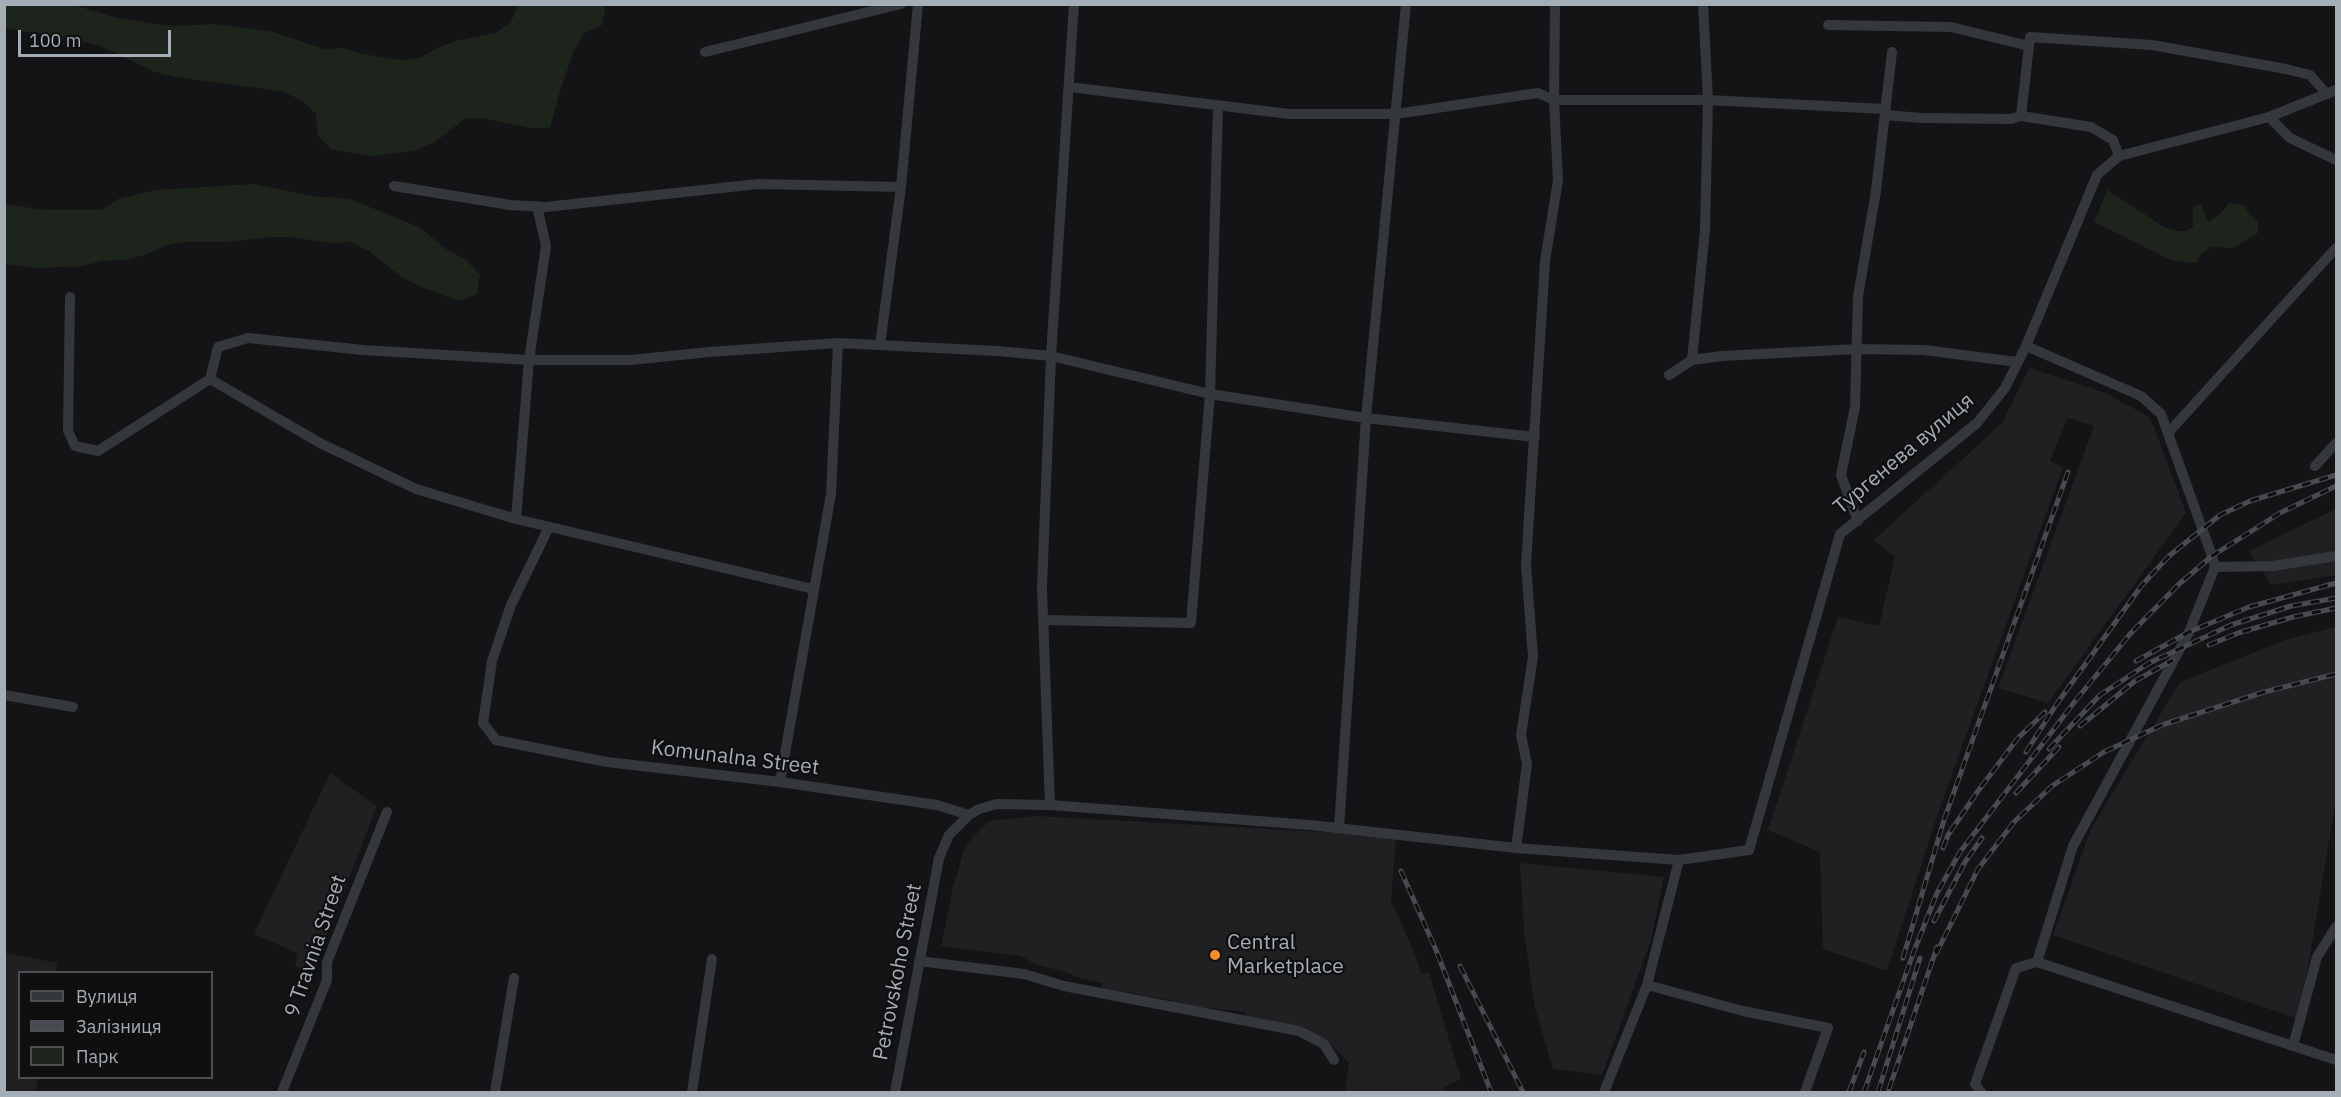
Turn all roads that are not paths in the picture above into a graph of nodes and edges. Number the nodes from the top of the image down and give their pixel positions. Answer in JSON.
{"nodes":[{"id":1,"x":901,"y":4,"type":"edge"},
{"id":2,"x":918,"y":4,"type":"edge"},
{"id":3,"x":1074,"y":4,"type":"edge"},
{"id":4,"x":1406,"y":4,"type":"edge"},
{"id":5,"x":1555,"y":4,"type":"edge"},
{"id":6,"x":1703,"y":4,"type":"edge"},
{"id":7,"x":1828,"y":25,"type":"dead end"},
{"id":8,"x":2029,"y":46,"type":"junction"},
{"id":9,"x":705,"y":52,"type":"dead end"},
{"id":10,"x":1892,"y":52,"type":"dead end"},
{"id":11,"x":1069,"y":87,"type":"junction"},
{"id":12,"x":2332,"y":92,"type":"edge"},
{"id":13,"x":1554,"y":100,"type":"junction"},
{"id":14,"x":1708,"y":100,"type":"junction"},
{"id":15,"x":1218,"y":105,"type":"junction"},
{"id":16,"x":1885,"y":112,"type":"junction"},
{"id":17,"x":1396,"y":114,"type":"junction"},
{"id":18,"x":2021,"y":116,"type":"junction"},
{"id":19,"x":2269,"y":117,"type":"junction"},
{"id":20,"x":2119,"y":156,"type":"junction"},
{"id":21,"x":2337,"y":160,"type":"edge"},
{"id":22,"x":394,"y":186,"type":"dead end"},
{"id":23,"x":901,"y":187,"type":"junction"},
{"id":24,"x":537,"y":206,"type":"junction"},
{"id":25,"x":2337,"y":248,"type":"edge"},
{"id":26,"x":70,"y":297,"type":"dead end"},
{"id":27,"x":838,"y":343,"type":"junction"},
{"id":28,"x":880,"y":345,"type":"junction"},
{"id":29,"x":2026,"y":346,"type":"junction"},
{"id":30,"x":1857,"y":349,"type":"junction"},
{"id":31,"x":1051,"y":356,"type":"junction"},
{"id":32,"x":529,"y":360,"type":"junction"},
{"id":33,"x":1692,"y":360,"type":"junction"},
{"id":34,"x":2017,"y":362,"type":"junction"},
{"id":35,"x":1669,"y":375,"type":"dead end"},
{"id":36,"x":210,"y":379,"type":"junction"},
{"id":37,"x":1210,"y":394,"type":"junction"},
{"id":38,"x":1366,"y":418,"type":"junction"},
{"id":39,"x":2169,"y":432,"type":"junction"},
{"id":40,"x":1535,"y":437,"type":"junction"},
{"id":41,"x":2337,"y":443,"type":"edge"},
{"id":42,"x":2314,"y":466,"type":"dead end"},
{"id":43,"x":516,"y":519,"type":"junction"},
{"id":44,"x":1858,"y":521,"type":"junction"},
{"id":45,"x":549,"y":527,"type":"junction"},
{"id":46,"x":2337,"y":555,"type":"edge"},
{"id":47,"x":2215,"y":567,"type":"junction"},
{"id":48,"x":813,"y":589,"type":"junction"},
{"id":49,"x":1043,"y":620,"type":"junction"},
{"id":50,"x":4,"y":695,"type":"edge"},
{"id":51,"x":74,"y":707,"type":"dead end"},
{"id":52,"x":780,"y":782,"type":"junction"},
{"id":53,"x":1050,"y":805,"type":"junction"},
{"id":54,"x":387,"y":812,"type":"dead end"},
{"id":55,"x":969,"y":815,"type":"junction"},
{"id":56,"x":1339,"y":828,"type":"junction"},
{"id":57,"x":1516,"y":848,"type":"junction"},
{"id":58,"x":1678,"y":860,"type":"junction"},
{"id":59,"x":2337,"y":927,"type":"edge"},
{"id":60,"x":712,"y":959,"type":"dead end"},
{"id":61,"x":919,"y":961,"type":"junction"},
{"id":62,"x":2037,"y":962,"type":"junction"},
{"id":63,"x":514,"y":978,"type":"dead end"},
{"id":64,"x":1647,"y":985,"type":"junction"},
{"id":65,"x":2293,"y":1046,"type":"junction"},
{"id":66,"x":1334,"y":1060,"type":"dead end"},
{"id":67,"x":2337,"y":1060,"type":"edge"},
{"id":68,"x":282,"y":1092,"type":"edge"},
{"id":69,"x":495,"y":1092,"type":"edge"},
{"id":70,"x":692,"y":1092,"type":"edge"},
{"id":71,"x":895,"y":1092,"type":"edge"},
{"id":72,"x":1604,"y":1092,"type":"edge"},
{"id":73,"x":1805,"y":1092,"type":"edge"},
{"id":74,"x":1982,"y":1092,"type":"edge"}],
"edges":[{"from":1,"to":9,"type":"street"},
{"from":2,"to":23,"type":"street"},
{"from":3,"to":11,"type":"street"},
{"from":4,"to":17,"type":"street"},
{"from":5,"to":13,"type":"street"},
{"from":6,"to":14,"type":"street"},
{"from":7,"to":8,"type":"street"},
{"from":8,"to":12,"type":"street"},
{"from":8,"to":18,"type":"street"},
{"from":10,"to":16,"type":"street"},
{"from":11,"to":15,"type":"street"},
{"from":11,"to":31,"type":"street"},
{"from":12,"to":19,"type":"street","name":"Тургенева вулиця"},
{"from":13,"to":14,"type":"street"},
{"from":13,"to":17,"type":"street"},
{"from":13,"to":40,"type":"street"},
{"from":14,"to":16,"type":"street"},
{"from":14,"to":33,"type":"street"},
{"from":15,"to":17,"type":"street"},
{"from":15,"to":37,"type":"street"},
{"from":16,"to":18,"type":"street"},
{"from":16,"to":30,"type":"street"},
{"from":17,"to":38,"type":"street"},
{"from":18,"to":20,"type":"street"},
{"from":19,"to":20,"type":"street","name":"Тургенева вулиця"},
{"from":19,"to":21,"type":"street"},
{"from":20,"to":29,"type":"street","name":"Тургенева вулиця"},
{"from":22,"to":24,"type":"street"},
{"from":23,"to":24,"type":"street"},
{"from":23,"to":28,"type":"street"},
{"from":24,"to":32,"type":"street"},
{"from":25,"to":39,"type":"street"},
{"from":26,"to":36,"type":"street"},
{"from":27,"to":28,"type":"street"},
{"from":27,"to":32,"type":"street"},
{"from":27,"to":48,"type":"street"},
{"from":28,"to":31,"type":"street"},
{"from":29,"to":34,"type":"street","name":"Тургенева вулиця"},
{"from":29,"to":39,"type":"street"},
{"from":30,"to":33,"type":"street"},
{"from":30,"to":34,"type":"street"},
{"from":30,"to":44,"type":"street"},
{"from":31,"to":37,"type":"street"},
{"from":31,"to":49,"type":"street"},
{"from":32,"to":36,"type":"street"},
{"from":32,"to":43,"type":"street"},
{"from":33,"to":35,"type":"street"},
{"from":34,"to":44,"type":"street","name":"Тургенева вулиця"},
{"from":36,"to":43,"type":"street"},
{"from":37,"to":38,"type":"street"},
{"from":37,"to":49,"type":"street"},
{"from":38,"to":40,"type":"street"},
{"from":38,"to":56,"type":"street"},
{"from":39,"to":47,"type":"street"},
{"from":40,"to":57,"type":"street"},
{"from":41,"to":42,"type":"street"},
{"from":43,"to":45,"type":"street"},
{"from":44,"to":58,"type":"street","name":"Тургенева вулиця"},
{"from":45,"to":48,"type":"street"},
{"from":45,"to":52,"type":"street","name":"Komunalna Street"},
{"from":46,"to":47,"type":"street"},
{"from":47,"to":62,"type":"street"},
{"from":48,"to":52,"type":"street"},
{"from":49,"to":53,"type":"street"},
{"from":50,"to":51,"type":"street"},
{"from":52,"to":55,"type":"street","name":"Komunalna Street"},
{"from":53,"to":55,"type":"street"},
{"from":53,"to":56,"type":"street"},
{"from":54,"to":68,"type":"street","name":"9 Travnia Street"},
{"from":55,"to":61,"type":"street","name":"Petrovskoho Street"},
{"from":56,"to":57,"type":"street"},
{"from":57,"to":58,"type":"street"},
{"from":58,"to":64,"type":"street"},
{"from":59,"to":65,"type":"street"},
{"from":60,"to":70,"type":"street"},
{"from":61,"to":66,"type":"street"},
{"from":61,"to":71,"type":"street","name":"Petrovskoho Street"},
{"from":62,"to":65,"type":"street"},
{"from":62,"to":74,"type":"street"},
{"from":63,"to":69,"type":"street"},
{"from":64,"to":72,"type":"street"},
{"from":64,"to":73,"type":"street"},
{"from":65,"to":67,"type":"street"}]}
